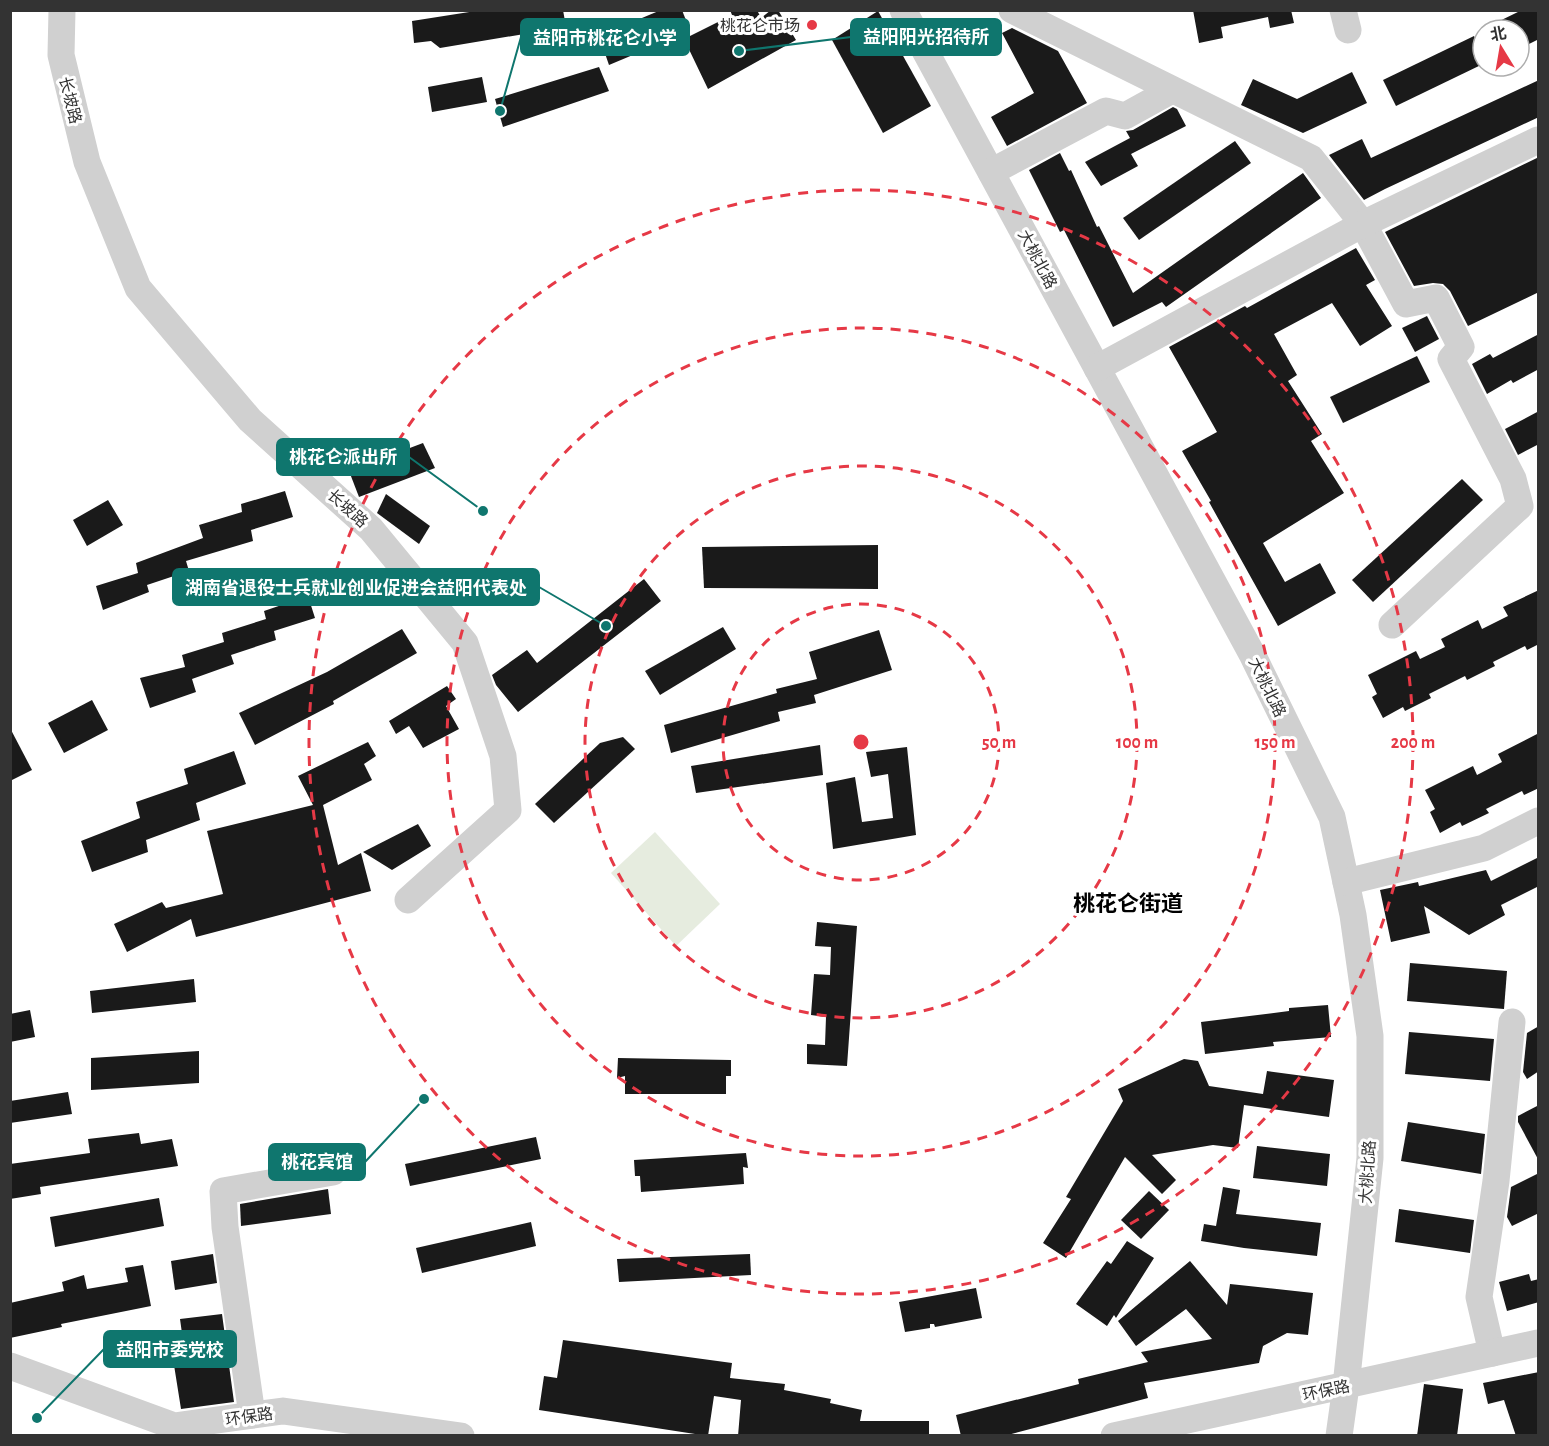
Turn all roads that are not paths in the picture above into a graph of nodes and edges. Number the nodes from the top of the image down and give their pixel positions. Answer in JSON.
{"nodes":[{"id":1,"x":62,"y":10,"type":"edge"},
{"id":2,"x":903,"y":10,"type":"edge"},
{"id":3,"x":1012,"y":10,"type":"edge"},
{"id":4,"x":1172,"y":90,"type":"junction"},
{"id":5,"x":1539,"y":140,"type":"edge"},
{"id":6,"x":991,"y":172,"type":"junction"},
{"id":7,"x":1363,"y":224,"type":"junction"},
{"id":8,"x":1097,"y":368,"type":"junction"},
{"id":9,"x":1392,"y":625,"type":"dead end"},
{"id":10,"x":1539,"y":821,"type":"edge"},
{"id":11,"x":1346,"y":882,"type":"junction"},
{"id":12,"x":408,"y":900,"type":"dead end"},
{"id":13,"x":1512,"y":1022,"type":"dead end"},
{"id":14,"x":333,"y":1172,"type":"dead end"},
{"id":15,"x":1539,"y":1343,"type":"edge"},
{"id":16,"x":1492,"y":1353,"type":"junction"},
{"id":17,"x":10,"y":1366,"type":"edge"},
{"id":18,"x":1346,"y":1386,"type":"junction"},
{"id":19,"x":252,"y":1416,"type":"junction"},
{"id":20,"x":461,"y":1436,"type":"edge"},
{"id":21,"x":1114,"y":1436,"type":"edge"},
{"id":22,"x":1339,"y":1436,"type":"edge"}],
"edges":[{"from":1,"to":12,"type":"street","name":"长坡路"},
{"from":2,"to":6,"type":"street","name":"大桃北路"},
{"from":3,"to":4,"type":"street"},
{"from":4,"to":6,"type":"street"},
{"from":4,"to":7,"type":"street"},
{"from":5,"to":7,"type":"street"},
{"from":6,"to":8,"type":"street","name":"大桃北路"},
{"from":7,"to":8,"type":"street"},
{"from":7,"to":9,"type":"street"},
{"from":8,"to":11,"type":"street","name":"大桃北路"},
{"from":10,"to":11,"type":"street"},
{"from":11,"to":18,"type":"street","name":"大桃北路"},
{"from":13,"to":16,"type":"street"},
{"from":14,"to":19,"type":"street"},
{"from":15,"to":16,"type":"street","name":"环保路"},
{"from":16,"to":18,"type":"street","name":"环保路"},
{"from":17,"to":19,"type":"street","name":"环保路"},
{"from":18,"to":21,"type":"street","name":"环保路"},
{"from":18,"to":22,"type":"street","name":"大桃北路"},
{"from":19,"to":20,"type":"street","name":"环保路"}]}
